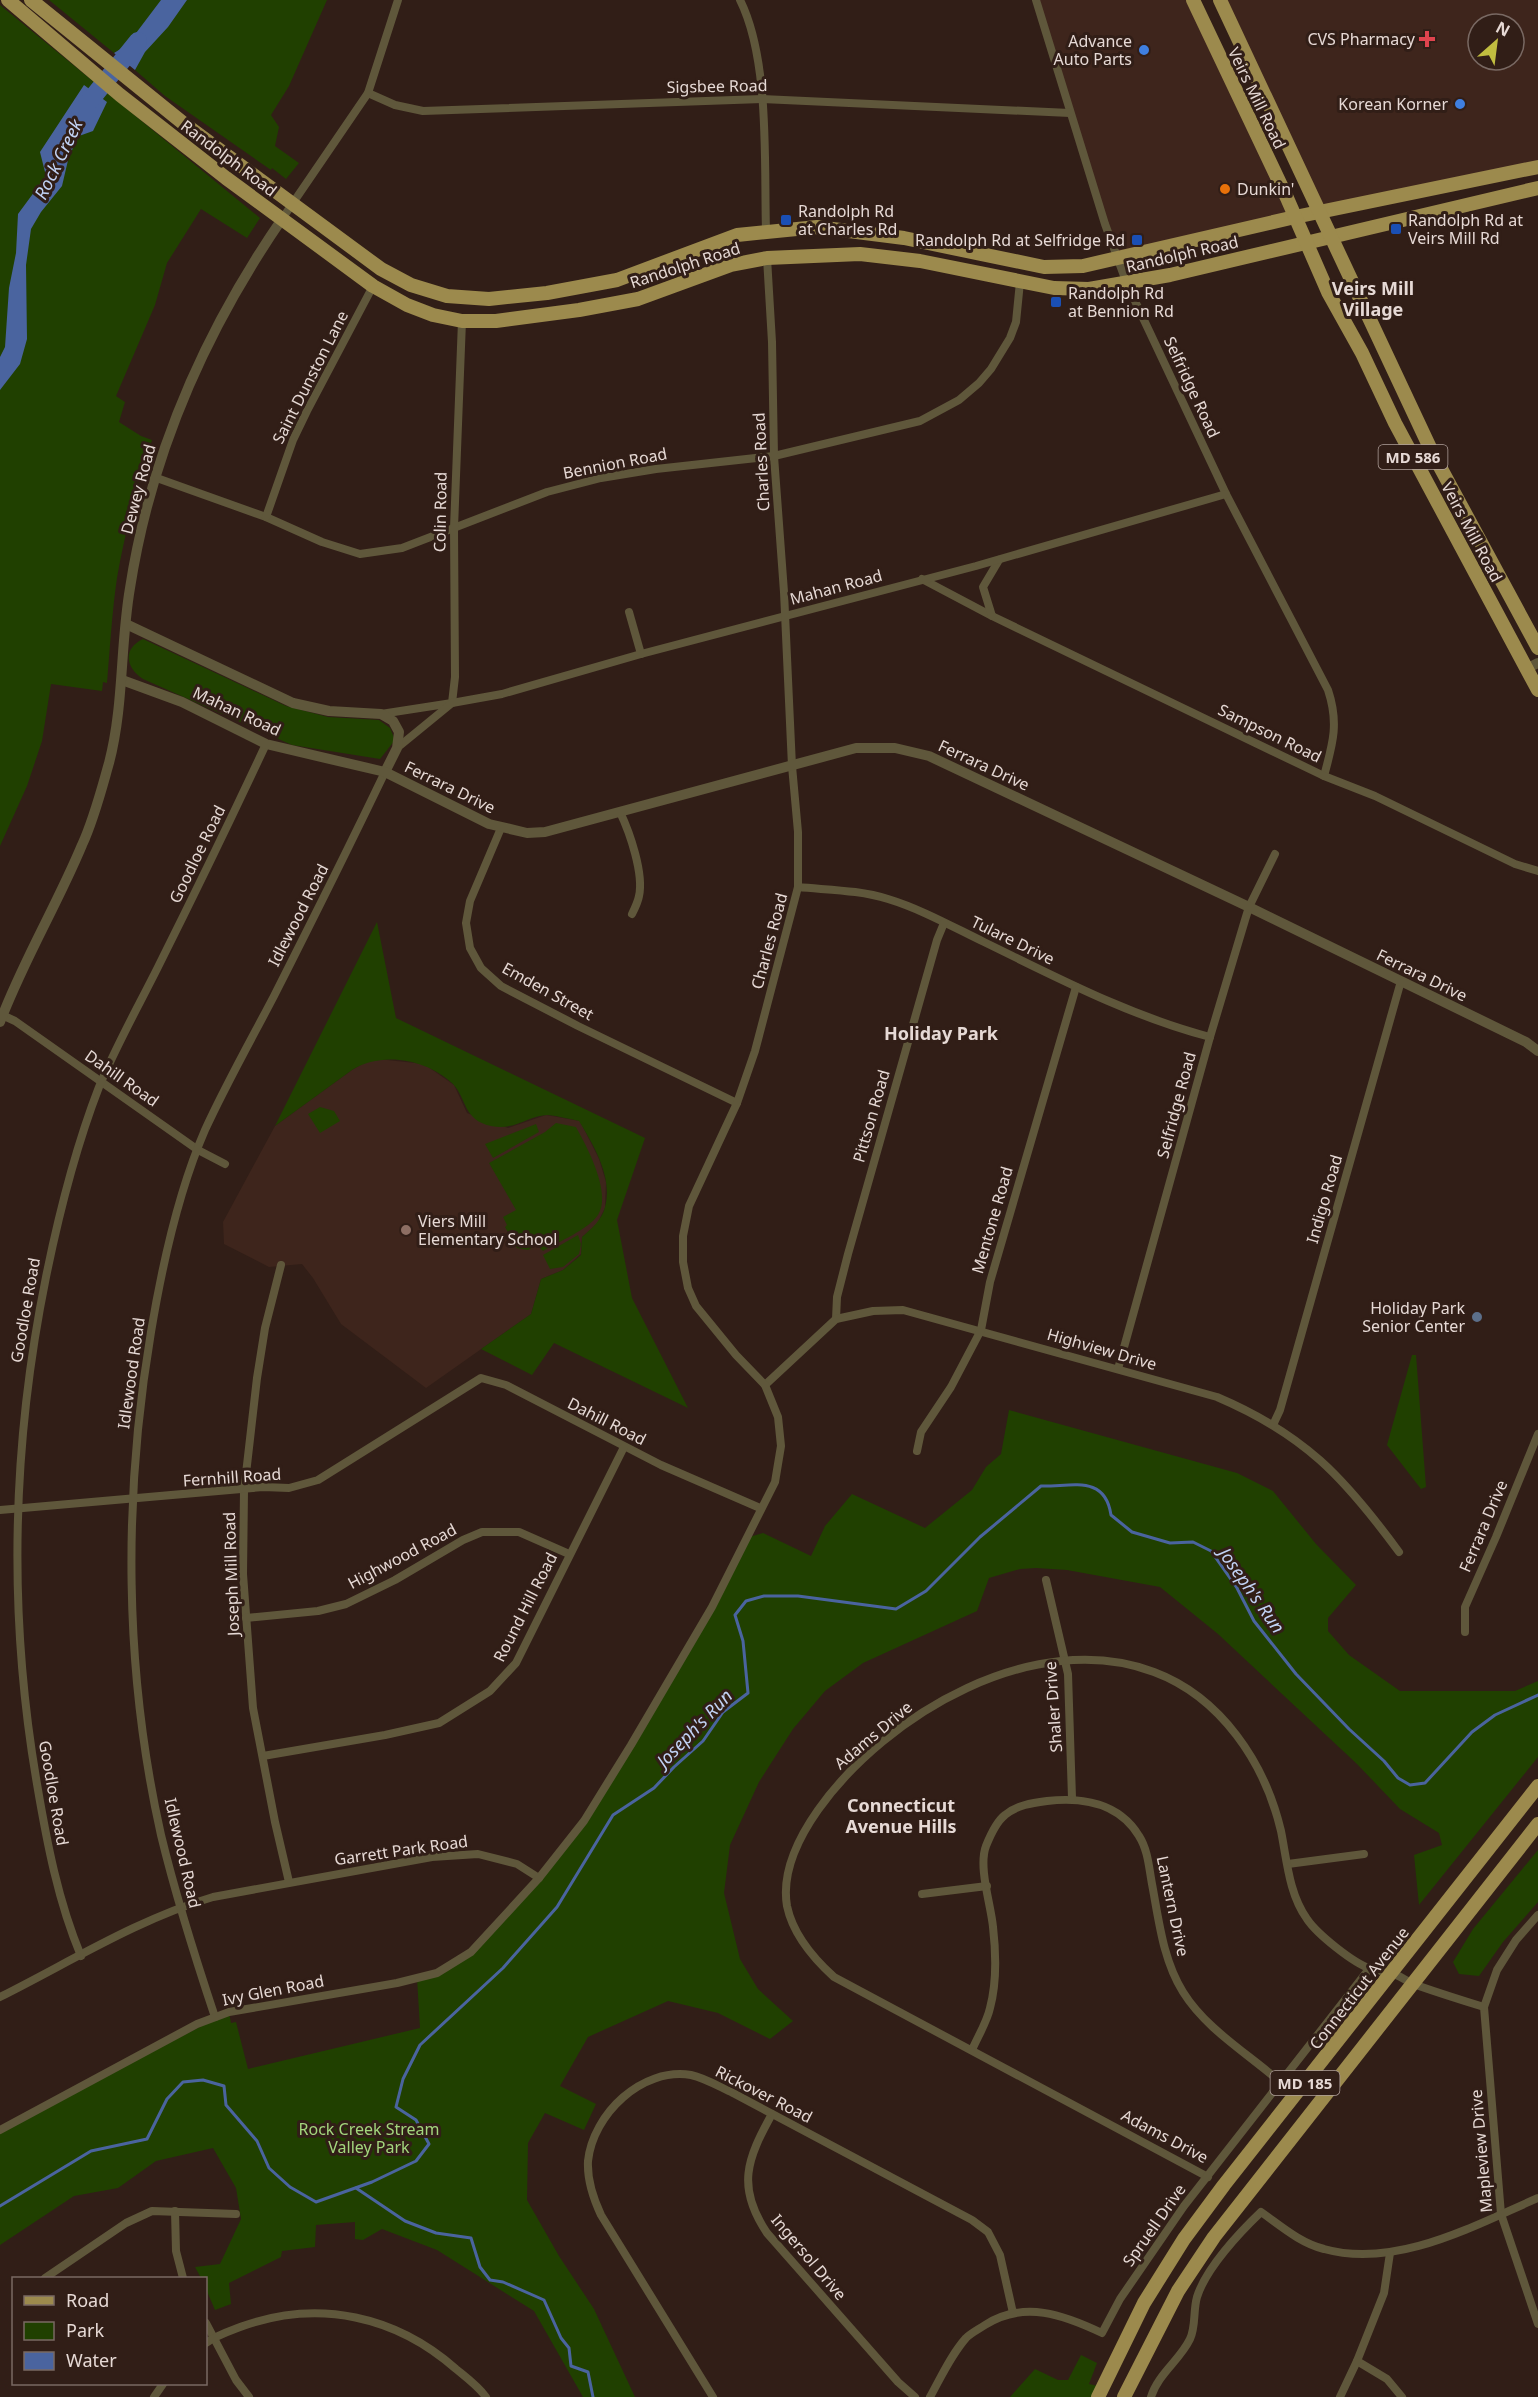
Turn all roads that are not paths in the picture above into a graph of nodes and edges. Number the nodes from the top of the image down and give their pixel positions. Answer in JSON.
{"nodes":[{"id":1,"x":8,"y":0,"type":"edge"},
{"id":2,"x":31,"y":0,"type":"edge"},
{"id":3,"x":399,"y":0,"type":"edge"},
{"id":4,"x":740,"y":0,"type":"edge"},
{"id":5,"x":1035,"y":0,"type":"edge"},
{"id":6,"x":1193,"y":0,"type":"edge"},
{"id":7,"x":1220,"y":0,"type":"edge"},
{"id":8,"x":368,"y":93,"type":"junction"},
{"id":9,"x":762,"y":99,"type":"junction"},
{"id":10,"x":1070,"y":113,"type":"junction"},
{"id":11,"x":1538,"y":167,"type":"edge"},
{"id":12,"x":1538,"y":188,"type":"edge"},
{"id":13,"x":294,"y":202,"type":"junction"},
{"id":14,"x":1318,"y":212,"type":"junction"},
{"id":15,"x":1295,"y":217,"type":"junction"},
{"id":16,"x":282,"y":219,"type":"junction"},
{"id":17,"x":766,"y":231,"type":"junction"},
{"id":18,"x":1330,"y":236,"type":"junction"},
{"id":19,"x":1305,"y":242,"type":"junction"},
{"id":20,"x":767,"y":258,"type":"junction"},
{"id":21,"x":1118,"y":259,"type":"junction"},
{"id":22,"x":1020,"y":282,"type":"junction"},
{"id":23,"x":1127,"y":284,"type":"junction"},
{"id":24,"x":374,"y":286,"type":"junction"},
{"id":25,"x":462,"y":321,"type":"junction"},
{"id":26,"x":774,"y":456,"type":"junction"},
{"id":27,"x":154,"y":477,"type":"junction"},
{"id":28,"x":1226,"y":494,"type":"junction"},
{"id":29,"x":266,"y":517,"type":"junction"},
{"id":30,"x":454,"y":528,"type":"junction"},
{"id":31,"x":999,"y":560,"type":"junction"},
{"id":32,"x":922,"y":579,"type":"junction"},
{"id":33,"x":629,"y":612,"type":"dead end"},
{"id":34,"x":992,"y":616,"type":"junction"},
{"id":35,"x":784,"y":617,"type":"junction"},
{"id":36,"x":126,"y":624,"type":"junction"},
{"id":37,"x":1538,"y":648,"type":"edge"},
{"id":38,"x":641,"y":654,"type":"junction"},
{"id":39,"x":1533,"y":666,"type":"edge"},
{"id":40,"x":122,"y":680,"type":"junction"},
{"id":41,"x":1538,"y":690,"type":"edge"},
{"id":42,"x":452,"y":703,"type":"junction"},
{"id":43,"x":381,"y":714,"type":"junction"},
{"id":44,"x":266,"y":744,"type":"junction"},
{"id":45,"x":397,"y":748,"type":"junction"},
{"id":46,"x":792,"y":766,"type":"junction"},
{"id":47,"x":384,"y":772,"type":"junction"},
{"id":48,"x":1324,"y":776,"type":"junction"},
{"id":49,"x":620,"y":812,"type":"junction"},
{"id":50,"x":501,"y":828,"type":"junction"},
{"id":51,"x":1275,"y":854,"type":"dead end"},
{"id":52,"x":1538,"y":872,"type":"edge"},
{"id":53,"x":798,"y":887,"type":"junction"},
{"id":54,"x":1249,"y":907,"type":"junction"},
{"id":55,"x":632,"y":914,"type":"dead end"},
{"id":56,"x":945,"y":923,"type":"junction"},
{"id":57,"x":1401,"y":981,"type":"junction"},
{"id":58,"x":1076,"y":987,"type":"junction"},
{"id":59,"x":1,"y":1019,"type":"edge"},
{"id":60,"x":1210,"y":1037,"type":"junction"},
{"id":61,"x":1538,"y":1051,"type":"edge"},
{"id":62,"x":102,"y":1082,"type":"junction"},
{"id":63,"x":738,"y":1103,"type":"junction"},
{"id":64,"x":198,"y":1150,"type":"junction"},
{"id":65,"x":225,"y":1164,"type":"dead end"},
{"id":66,"x":281,"y":1265,"type":"dead end"},
{"id":67,"x":836,"y":1319,"type":"junction"},
{"id":68,"x":981,"y":1330,"type":"junction"},
{"id":69,"x":1118,"y":1369,"type":"junction"},
{"id":70,"x":765,"y":1385,"type":"junction"},
{"id":71,"x":442,"y":1402,"type":"joint"},
{"id":72,"x":1274,"y":1425,"type":"junction"},
{"id":73,"x":1538,"y":1434,"type":"edge"},
{"id":74,"x":624,"y":1447,"type":"junction"},
{"id":75,"x":917,"y":1451,"type":"dead end"},
{"id":76,"x":244,"y":1491,"type":"junction"},
{"id":77,"x":131,"y":1500,"type":"junction"},
{"id":78,"x":760,"y":1508,"type":"junction"},
{"id":79,"x":17,"y":1509,"type":"junction"},
{"id":80,"x":0,"y":1510,"type":"edge"},
{"id":81,"x":1399,"y":1552,"type":"dead end"},
{"id":82,"x":569,"y":1554,"type":"junction"},
{"id":83,"x":1046,"y":1580,"type":"dead end"},
{"id":84,"x":246,"y":1618,"type":"junction"},
{"id":85,"x":1465,"y":1632,"type":"dead end"},
{"id":86,"x":1066,"y":1660,"type":"junction"},
{"id":87,"x":263,"y":1756,"type":"junction"},
{"id":88,"x":1538,"y":1786,"type":"edge"},
{"id":89,"x":1072,"y":1798,"type":"junction"},
{"id":90,"x":1538,"y":1824,"type":"edge"},
{"id":91,"x":1364,"y":1854,"type":"dead end"},
{"id":92,"x":1288,"y":1864,"type":"junction"},
{"id":93,"x":539,"y":1878,"type":"junction"},
{"id":94,"x":289,"y":1882,"type":"junction"},
{"id":95,"x":987,"y":1886,"type":"junction"},
{"id":96,"x":922,"y":1894,"type":"dead end"},
{"id":97,"x":179,"y":1906,"type":"junction"},
{"id":98,"x":1538,"y":1915,"type":"edge"},
{"id":99,"x":81,"y":1956,"type":"junction"},
{"id":100,"x":1369,"y":1969,"type":"junction"},
{"id":101,"x":1392,"y":1973,"type":"junction"},
{"id":102,"x":1413,"y":1984,"type":"junction"},
{"id":103,"x":0,"y":1997,"type":"edge"},
{"id":104,"x":1484,"y":2007,"type":"junction"},
{"id":105,"x":215,"y":2017,"type":"junction"},
{"id":106,"x":972,"y":2050,"type":"junction"},
{"id":107,"x":1279,"y":2081,"type":"junction"},
{"id":108,"x":772,"y":2114,"type":"junction"},
{"id":109,"x":0,"y":2130,"type":"edge"},
{"id":110,"x":1208,"y":2176,"type":"junction"},
{"id":111,"x":1538,"y":2198,"type":"edge"},
{"id":112,"x":175,"y":2211,"type":"junction"},
{"id":113,"x":237,"y":2214,"type":"dead end"},
{"id":114,"x":1501,"y":2214,"type":"junction"},
{"id":115,"x":1390,"y":2253,"type":"junction"},
{"id":116,"x":46,"y":2277,"type":"edge"},
{"id":117,"x":183,"y":2277,"type":"edge"},
{"id":118,"x":1012,"y":2313,"type":"junction"},
{"id":119,"x":1538,"y":2324,"type":"edge"},
{"id":120,"x":207,"y":2325,"type":"edge"},
{"id":121,"x":215,"y":2337,"type":"junction"},
{"id":122,"x":207,"y":2342,"type":"edge"},
{"id":123,"x":1357,"y":2361,"type":"junction"},
{"id":124,"x":249,"y":2397,"type":"edge"},
{"id":125,"x":486,"y":2397,"type":"edge"},
{"id":126,"x":713,"y":2397,"type":"edge"},
{"id":127,"x":915,"y":2397,"type":"edge"},
{"id":128,"x":930,"y":2397,"type":"edge"},
{"id":129,"x":1098,"y":2397,"type":"edge"},
{"id":130,"x":1124,"y":2397,"type":"edge"},
{"id":131,"x":1151,"y":2397,"type":"edge"},
{"id":132,"x":1340,"y":2397,"type":"edge"},
{"id":133,"x":1402,"y":2397,"type":"edge"}],
"edges":[{"from":1,"to":16,"type":"main road","name":"Randolph Road"},
{"from":2,"to":13,"type":"main road","name":"Randolph Road"},
{"from":3,"to":8,"type":"street","name":"Dewey Road"},
{"from":4,"to":9,"type":"street"},
{"from":5,"to":10,"type":"street","name":"Selfridge Road"},
{"from":6,"to":15,"type":"main road","name":"Veirs Mill Road","number":"MD 586"},
{"from":7,"to":14,"type":"main road","name":"Veirs Mill Road","number":"MD 586"},
{"from":8,"to":9,"type":"street","name":"Sigsbee Road"},
{"from":8,"to":13,"type":"street","name":"Dewey Road"},
{"from":9,"to":10,"type":"street","name":"Sigsbee Road"},
{"from":9,"to":17,"type":"street"},
{"from":10,"to":21,"type":"street","name":"Selfridge Road"},
{"from":11,"to":14,"type":"main road","name":"Randolph Road"},
{"from":12,"to":18,"type":"main road","name":"Randolph Road"},
{"from":13,"to":16,"type":"street","name":"Dewey Road"},
{"from":13,"to":17,"type":"main road","name":"Randolph Road"},
{"from":14,"to":15,"type":"main road","name":"Randolph Road"},
{"from":14,"to":18,"type":"main road","name":"Veirs Mill Road","number":"MD 586"},
{"from":15,"to":19,"type":"main road","name":"Veirs Mill Road","number":"MD 586"},
{"from":15,"to":21,"type":"main road","name":"Randolph Road"},
{"from":16,"to":24,"type":"main road","name":"Randolph Road"},
{"from":16,"to":27,"type":"street","name":"Dewey Road"},
{"from":17,"to":21,"type":"main road","name":"Randolph Road"},
{"from":18,"to":19,"type":"main road","name":"Randolph Road"},
{"from":18,"to":37,"type":"main road","name":"Veirs Mill Road","number":"MD 586"},
{"from":19,"to":23,"type":"main road","name":"Randolph Road"},
{"from":19,"to":39,"type":"main road","name":"Veirs Mill Road","number":"MD 586"},
{"from":20,"to":22,"type":"main road","name":"Randolph Road"},
{"from":20,"to":25,"type":"main road","name":"Randolph Road"},
{"from":20,"to":26,"type":"street","name":"Charles Road"},
{"from":21,"to":23,"type":"street","name":"Selfridge Road"},
{"from":22,"to":23,"type":"main road","name":"Randolph Road"},
{"from":22,"to":26,"type":"street","name":"Bennion Road"},
{"from":23,"to":28,"type":"street","name":"Selfridge Road"},
{"from":24,"to":25,"type":"main road","name":"Randolph Road"},
{"from":24,"to":29,"type":"street","name":"Saint Dunston Lane"},
{"from":25,"to":30,"type":"street","name":"Colin Road"},
{"from":26,"to":30,"type":"street","name":"Bennion Road"},
{"from":26,"to":35,"type":"street","name":"Charles Road"},
{"from":27,"to":29,"type":"street","name":"Bennion Road"},
{"from":27,"to":36,"type":"street","name":"Dewey Road"},
{"from":28,"to":31,"type":"street","name":"Mahan Road"},
{"from":28,"to":48,"type":"street","name":"Selfridge Road"},
{"from":29,"to":30,"type":"street","name":"Bennion Road"},
{"from":30,"to":42,"type":"street","name":"Colin Road"},
{"from":31,"to":32,"type":"street","name":"Mahan Road"},
{"from":31,"to":34,"type":"street"},
{"from":32,"to":34,"type":"street","name":"Sampson Road"},
{"from":32,"to":35,"type":"street","name":"Mahan Road"},
{"from":33,"to":38,"type":"street"},
{"from":34,"to":48,"type":"street","name":"Sampson Road"},
{"from":35,"to":38,"type":"street","name":"Mahan Road"},
{"from":35,"to":46,"type":"street","name":"Charles Road"},
{"from":36,"to":40,"type":"street","name":"Dewey Road"},
{"from":36,"to":43,"type":"street","name":"Mahan Road"},
{"from":38,"to":42,"type":"street","name":"Mahan Road"},
{"from":39,"to":41,"type":"main road","name":"Veirs Mill Road","number":"MD 586"},
{"from":40,"to":44,"type":"street","name":"Mahan Road"},
{"from":40,"to":59,"type":"street","name":"Dewey Road"},
{"from":42,"to":43,"type":"street","name":"Mahan Road"},
{"from":42,"to":45,"type":"street","name":"Mahan Road"},
{"from":43,"to":45,"type":"street"},
{"from":44,"to":47,"type":"street","name":"Mahan Road"},
{"from":44,"to":62,"type":"street","name":"Goodloe Road"},
{"from":45,"to":47,"type":"street","name":"Mahan Road"},
{"from":46,"to":49,"type":"street","name":"Ferrara Drive"},
{"from":46,"to":53,"type":"street","name":"Charles Road"},
{"from":46,"to":54,"type":"street","name":"Ferrara Drive"},
{"from":47,"to":50,"type":"street","name":"Ferrara Drive"},
{"from":47,"to":64,"type":"street","name":"Idlewood Road"},
{"from":48,"to":52,"type":"street","name":"Sampson Road"},
{"from":49,"to":50,"type":"street","name":"Ferrara Drive"},
{"from":49,"to":55,"type":"street"},
{"from":50,"to":63,"type":"street","name":"Emden Street"},
{"from":51,"to":54,"type":"street","name":"Selfridge Road"},
{"from":53,"to":56,"type":"street","name":"Tulare Drive"},
{"from":53,"to":63,"type":"street","name":"Charles Road"},
{"from":54,"to":57,"type":"street","name":"Ferrara Drive"},
{"from":54,"to":60,"type":"street","name":"Selfridge Road"},
{"from":56,"to":58,"type":"street","name":"Tulare Drive"},
{"from":56,"to":67,"type":"street","name":"Pittson Road"},
{"from":57,"to":61,"type":"street","name":"Ferrara Drive"},
{"from":57,"to":72,"type":"street","name":"Indigo Road"},
{"from":58,"to":60,"type":"street","name":"Tulare Drive"},
{"from":58,"to":68,"type":"street","name":"Mentone Road"},
{"from":59,"to":62,"type":"street","name":"Dahill Road"},
{"from":60,"to":69,"type":"street","name":"Selfridge Road"},
{"from":62,"to":64,"type":"street","name":"Dahill Road"},
{"from":62,"to":79,"type":"street","name":"Goodloe Road"},
{"from":63,"to":70,"type":"street","name":"Charles Road"},
{"from":64,"to":65,"type":"street","name":"Dahill Road"},
{"from":64,"to":77,"type":"street","name":"Idlewood Road"},
{"from":66,"to":76,"type":"street","name":"Joseph Mill Road"},
{"from":67,"to":68,"type":"street","name":"Highview Drive"},
{"from":67,"to":70,"type":"street"},
{"from":68,"to":69,"type":"street","name":"Highview Drive"},
{"from":68,"to":75,"type":"street","name":"Mentone Road"},
{"from":69,"to":72,"type":"street","name":"Highview Drive"},
{"from":70,"to":78,"type":"street","name":"Charles Road"},
{"from":71,"to":74,"type":"street","name":"Dahill Road"},
{"from":71,"to":76,"type":"street","name":"Fernhill Road"},
{"from":72,"to":81,"type":"street","name":"Highview Drive"},
{"from":73,"to":85,"type":"street","name":"Ferrara Drive"},
{"from":74,"to":78,"type":"street","name":"Dahill Road"},
{"from":74,"to":82,"type":"street","name":"Round Hill Road"},
{"from":76,"to":77,"type":"street","name":"Fernhill Road"},
{"from":76,"to":84,"type":"street","name":"Joseph Mill Road"},
{"from":77,"to":79,"type":"street","name":"Fernhill Road"},
{"from":77,"to":97,"type":"street","name":"Idlewood Road"},
{"from":78,"to":93,"type":"street"},
{"from":79,"to":80,"type":"street","name":"Fernhill Road"},
{"from":79,"to":99,"type":"street","name":"Goodloe Road"},
{"from":82,"to":84,"type":"street","name":"Highwood Road"},
{"from":82,"to":87,"type":"street","name":"Round Hill Road"},
{"from":83,"to":86,"type":"street","name":"Shaler Drive"},
{"from":84,"to":87,"type":"street","name":"Joseph Mill Road"},
{"from":86,"to":89,"type":"street","name":"Shaler Drive"},
{"from":86,"to":92,"type":"street","name":"Adams Drive"},
{"from":86,"to":106,"type":"street","name":"Adams Drive"},
{"from":87,"to":94,"type":"street","name":"Joseph Mill Road"},
{"from":88,"to":101,"type":"main road","name":"Connecticut Avenue","number":"MD 185"},
{"from":89,"to":95,"type":"street","name":"Lantern Drive"},
{"from":89,"to":107,"type":"street","name":"Lantern Drive"},
{"from":90,"to":102,"type":"main road","number":"MD 185"},
{"from":91,"to":92,"type":"street"},
{"from":92,"to":100,"type":"street","name":"Adams Drive"},
{"from":93,"to":94,"type":"street","name":"Garrett Park Road"},
{"from":93,"to":105,"type":"street","name":"Ivy Glen Road"},
{"from":94,"to":97,"type":"street","name":"Garrett Park Road"},
{"from":95,"to":96,"type":"street"},
{"from":95,"to":106,"type":"street","name":"Lantern Drive"},
{"from":97,"to":99,"type":"street","name":"Garrett Park Road"},
{"from":97,"to":105,"type":"street","name":"Idlewood Road"},
{"from":98,"to":104,"type":"street"},
{"from":99,"to":103,"type":"street","name":"Garrett Park Road"},
{"from":100,"to":101,"type":"street","name":"Adams Drive"},
{"from":100,"to":107,"type":"street","name":"Spruell Drive"},
{"from":101,"to":102,"type":"street","name":"Adams Drive"},
{"from":101,"to":129,"type":"main road","name":"Connecticut Avenue","number":"MD 185"},
{"from":102,"to":104,"type":"street","name":"Adams Drive"},
{"from":102,"to":130,"type":"main road","number":"MD 185"},
{"from":104,"to":114,"type":"street","name":"Mapleview Drive"},
{"from":105,"to":109,"type":"street","name":"Ivy Glen Road"},
{"from":106,"to":110,"type":"street","name":"Adams Drive"},
{"from":107,"to":110,"type":"street","name":"Spruell Drive"},
{"from":108,"to":118,"type":"street","name":"Rickover Road"},
{"from":108,"to":126,"type":"street","name":"Rickover Road"},
{"from":108,"to":127,"type":"street","name":"Ingersol Drive"},
{"from":110,"to":118,"type":"street","name":"Spruell Drive"},
{"from":111,"to":114,"type":"street"},
{"from":112,"to":113,"type":"street"},
{"from":112,"to":116,"type":"street"},
{"from":112,"to":117,"type":"street"},
{"from":114,"to":115,"type":"street"},
{"from":114,"to":119,"type":"street","name":"Mapleview Drive"},
{"from":115,"to":123,"type":"street"},
{"from":115,"to":131,"type":"street"},
{"from":118,"to":128,"type":"street","name":"Spruell Drive"},
{"from":120,"to":121,"type":"street"},
{"from":121,"to":122,"type":"street"},
{"from":121,"to":124,"type":"street"},
{"from":121,"to":125,"type":"street"},
{"from":123,"to":132,"type":"street"},
{"from":123,"to":133,"type":"street"}]}
